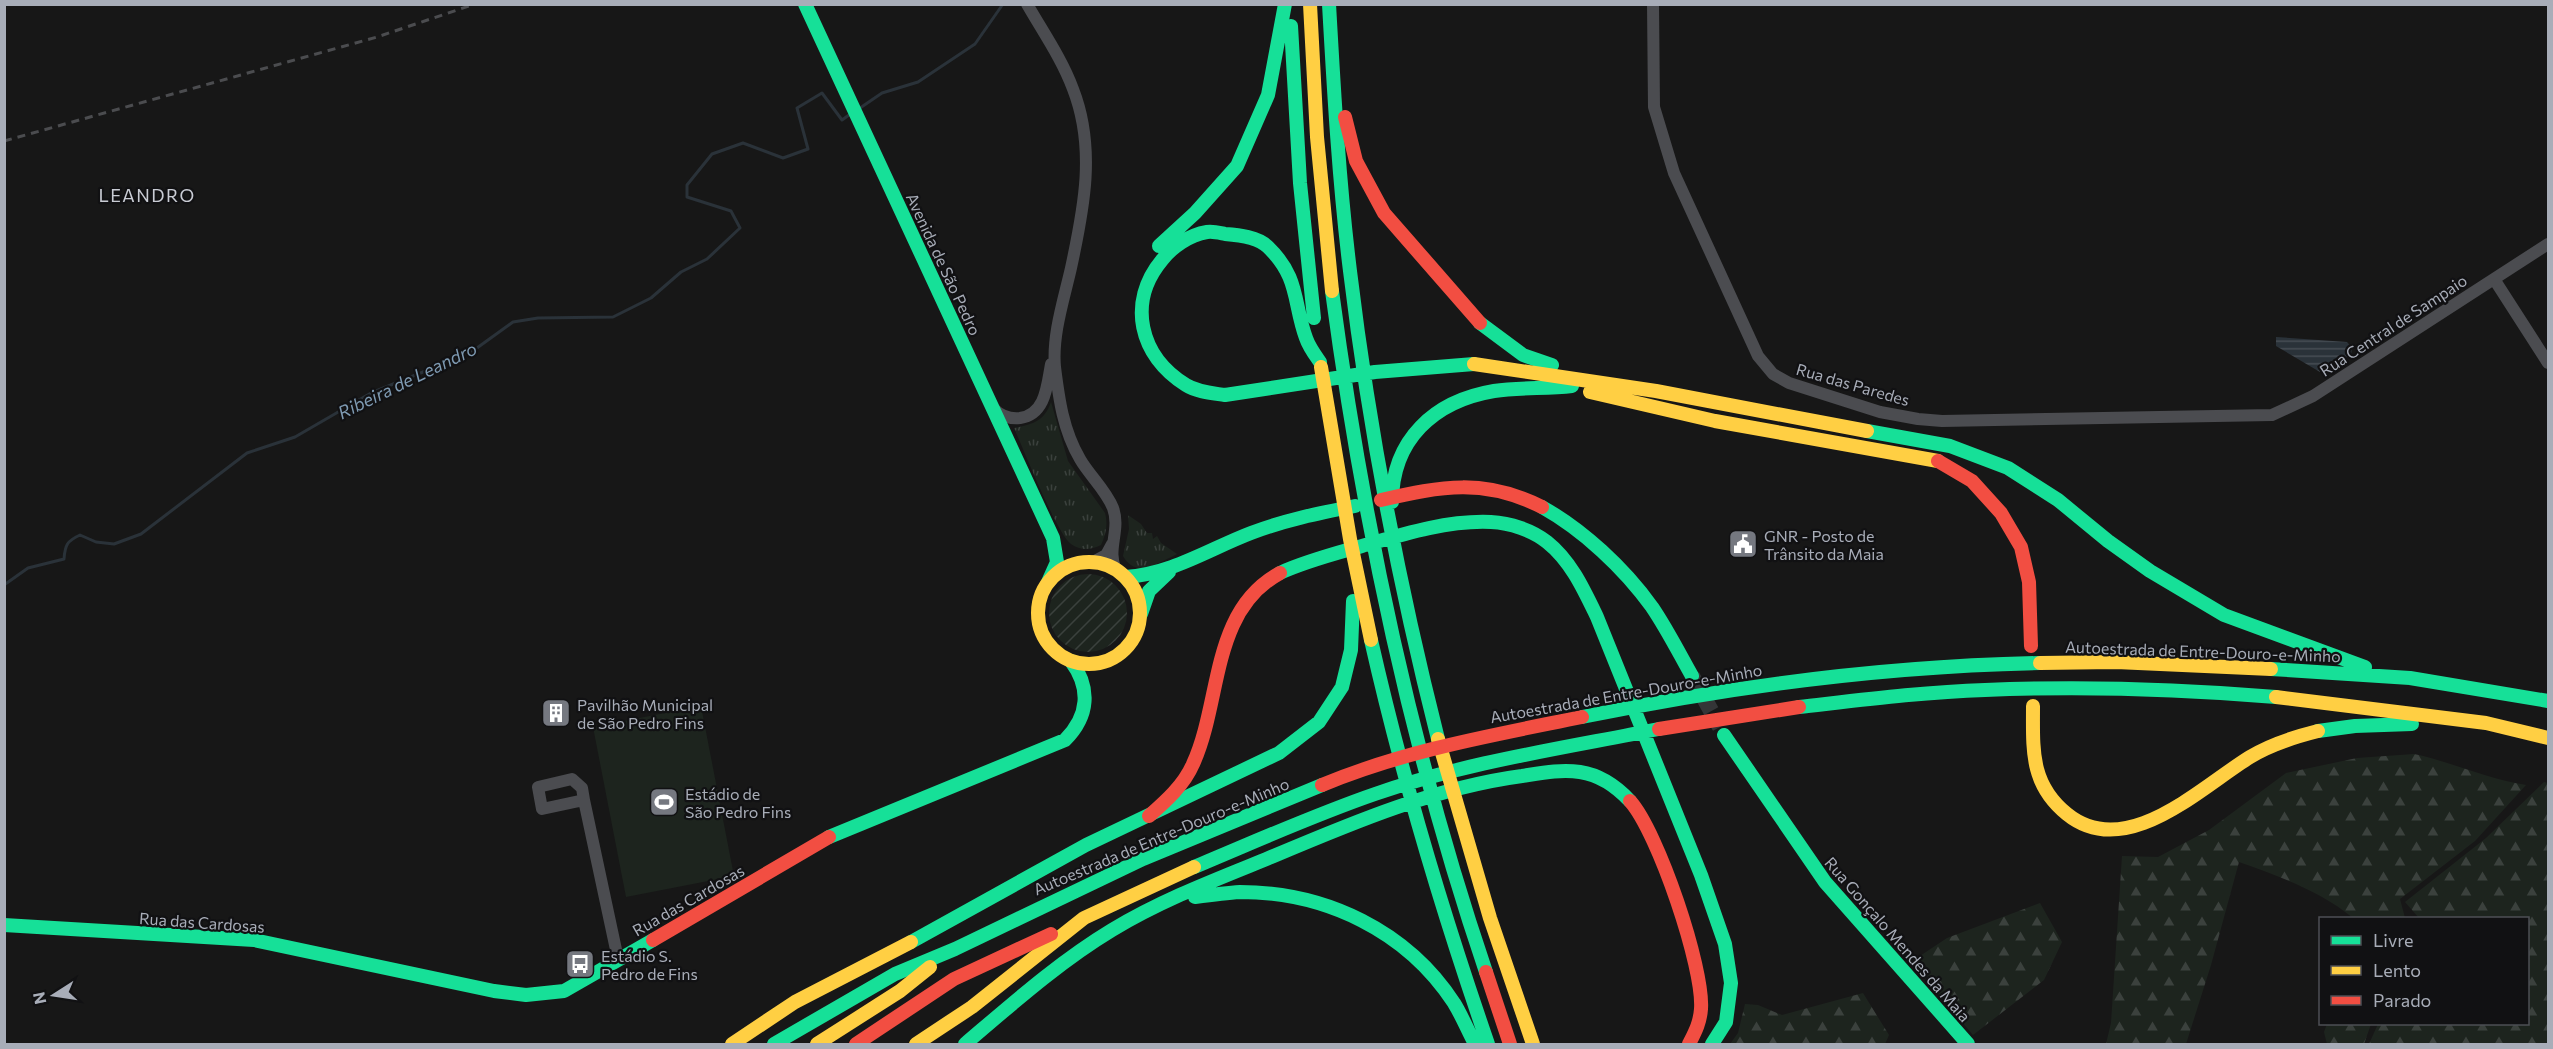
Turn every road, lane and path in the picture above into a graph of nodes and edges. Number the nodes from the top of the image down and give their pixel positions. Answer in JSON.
{"nodes":[{"id":1,"x":805,"y":4,"type":"edge"},
{"id":2,"x":1027,"y":4,"type":"edge"},
{"id":3,"x":1285,"y":4,"type":"edge"},
{"id":4,"x":1290,"y":4,"type":"edge"},
{"id":5,"x":1310,"y":4,"type":"edge"},
{"id":6,"x":1329,"y":4,"type":"edge"},
{"id":7,"x":1653,"y":4,"type":"edge"},
{"id":8,"x":1331,"y":52,"type":"junction"},
{"id":9,"x":2548,"y":244,"type":"edge"},
{"id":10,"x":1149,"y":255,"type":"dead end"},
{"id":11,"x":1139,"y":269,"type":"dead end"},
{"id":12,"x":2494,"y":279,"type":"junction"},
{"id":13,"x":1056,"y":336,"type":"junction"},
{"id":14,"x":1320,"y":362,"type":"junction"},
{"id":15,"x":2548,"y":363,"type":"edge"},
{"id":16,"x":1376,"y":377,"type":"junction"},
{"id":17,"x":1601,"y":382,"type":"junction"},
{"id":18,"x":1572,"y":386,"type":"junction"},
{"id":19,"x":1278,"y":392,"type":"junction"},
{"id":20,"x":992,"y":407,"type":"junction"},
{"id":21,"x":2249,"y":414,"type":"joint"},
{"id":22,"x":1053,"y":538,"type":"junction"},
{"id":23,"x":1114,"y":541,"type":"junction"},
{"id":24,"x":1353,"y":558,"type":"junction"},
{"id":25,"x":1395,"y":560,"type":"junction"},
{"id":26,"x":1087,"y":562,"type":"junction"},
{"id":27,"x":1177,"y":566,"type":"junction"},
{"id":28,"x":1121,"y":574,"type":"junction"},
{"id":29,"x":1048,"y":582,"type":"junction"},
{"id":30,"x":1139,"y":619,"type":"junction"},
{"id":31,"x":2031,"y":646,"type":"dead end"},
{"id":32,"x":1071,"y":661,"type":"junction"},
{"id":33,"x":1108,"y":661,"type":"junction"},
{"id":34,"x":1692,"y":675,"type":"tunnel mouth"},
{"id":35,"x":2410,"y":678,"type":"junction"},
{"id":36,"x":1085,"y":689,"type":"junction"},
{"id":37,"x":2548,"y":701,"type":"edge"},
{"id":38,"x":2032,"y":706,"type":"dead end"},
{"id":39,"x":2486,"y":723,"type":"junction"},
{"id":40,"x":1724,"y":735,"type":"tunnel mouth"},
{"id":41,"x":2548,"y":738,"type":"edge"},
{"id":42,"x":584,"y":800,"type":"dead end"},
{"id":43,"x":1149,"y":816,"type":"junction"},
{"id":44,"x":1149,"y":912,"type":"junction"},
{"id":45,"x":1084,"y":918,"type":"junction"},
{"id":46,"x":4,"y":925,"type":"edge"},
{"id":47,"x":955,"y":949,"type":"junction"},
{"id":48,"x":618,"y":959,"type":"junction"},
{"id":49,"x":1512,"y":987,"type":"junction"},
{"id":50,"x":732,"y":1044,"type":"edge"},
{"id":51,"x":774,"y":1044,"type":"edge"},
{"id":52,"x":817,"y":1044,"type":"edge"},
{"id":53,"x":856,"y":1044,"type":"edge"},
{"id":54,"x":916,"y":1044,"type":"edge"},
{"id":55,"x":965,"y":1044,"type":"edge"},
{"id":56,"x":1475,"y":1044,"type":"edge"},
{"id":57,"x":1488,"y":1044,"type":"edge"},
{"id":58,"x":1510,"y":1044,"type":"edge"},
{"id":59,"x":1533,"y":1044,"type":"edge"},
{"id":60,"x":1544,"y":1044,"type":"edge"},
{"id":61,"x":1689,"y":1044,"type":"edge"},
{"id":62,"x":1712,"y":1044,"type":"edge"},
{"id":63,"x":1968,"y":1044,"type":"edge"}],
"edges":[{"from":1,"to":20,"type":"main road","name":"Avenida de São Pedro"},
{"from":2,"to":13,"type":"street"},
{"from":3,"to":10,"type":"main road"},
{"from":4,"to":14,"type":"main road"},
{"from":5,"to":58,"type":"main road"},
{"from":6,"to":8,"type":"main road"},
{"from":7,"to":21,"type":"street","name":"Rua das Paredes"},
{"from":8,"to":17,"type":"main road"},
{"from":8,"to":25,"type":"main road"},
{"from":9,"to":12,"type":"street","name":"Rua Central de Sampaio"},
{"from":11,"to":19,"type":"main road"},
{"from":12,"to":15,"type":"street"},
{"from":12,"to":21,"type":"street","name":"Rua Central de Sampaio"},
{"from":13,"to":20,"type":"street"},
{"from":13,"to":23,"type":"street"},
{"from":14,"to":19,"type":"main road"},
{"from":14,"to":24,"type":"main road"},
{"from":16,"to":17,"type":"main road"},
{"from":16,"to":18,"type":"main road"},
{"from":16,"to":19,"type":"main road"},
{"from":17,"to":35,"type":"main road"},
{"from":18,"to":25,"type":"main road"},
{"from":18,"to":31,"type":"main road"},
{"from":20,"to":22,"type":"main road","name":"Avenida de São Pedro"},
{"from":22,"to":26,"type":"main road","name":"Avenida de São Pedro"},
{"from":22,"to":29,"type":"main road","name":"Avenida de São Pedro"},
{"from":23,"to":26,"type":"street"},
{"from":23,"to":28,"type":"street"},
{"from":24,"to":43,"type":"main road"},
{"from":24,"to":57,"type":"main road"},
{"from":25,"to":49,"type":"main road"},
{"from":26,"to":28,"type":"main road"},
{"from":26,"to":29,"type":"main road"},
{"from":27,"to":28,"type":"main road"},
{"from":27,"to":30,"type":"main road"},
{"from":27,"to":34,"type":"main road"},
{"from":28,"to":30,"type":"main road"},
{"from":29,"to":32,"type":"main road"},
{"from":30,"to":33,"type":"main road"},
{"from":32,"to":33,"type":"main road"},
{"from":32,"to":36,"type":"main road"},
{"from":33,"to":36,"type":"main road","name":"Rua das Cardosas"},
{"from":35,"to":37,"type":"main road","name":"Autoestrada de Entre-Douro-e-Minho"},
{"from":35,"to":47,"type":"main road","name":"Autoestrada de Entre-Douro-e-Minho"},
{"from":36,"to":48,"type":"main road","name":"Rua das Cardosas"},
{"from":38,"to":39,"type":"main road"},
{"from":39,"to":41,"type":"main road"},
{"from":39,"to":45,"type":"main road"},
{"from":40,"to":63,"type":"main road","name":"Rua Gonçalo Mendes da Maia"},
{"from":42,"to":48,"type":"street"},
{"from":43,"to":50,"type":"main road"},
{"from":43,"to":62,"type":"main road"},
{"from":44,"to":55,"type":"main road"},
{"from":44,"to":56,"type":"main road"},
{"from":44,"to":61,"type":"main road"},
{"from":45,"to":53,"type":"main road"},
{"from":45,"to":54,"type":"main road"},
{"from":46,"to":48,"type":"main road","name":"Rua das Cardosas"},
{"from":47,"to":51,"type":"main road","name":"Autoestrada de Entre-Douro-e-Minho"},
{"from":47,"to":52,"type":"main road"},
{"from":49,"to":59,"type":"main road"},
{"from":49,"to":60,"type":"main road"}]}
